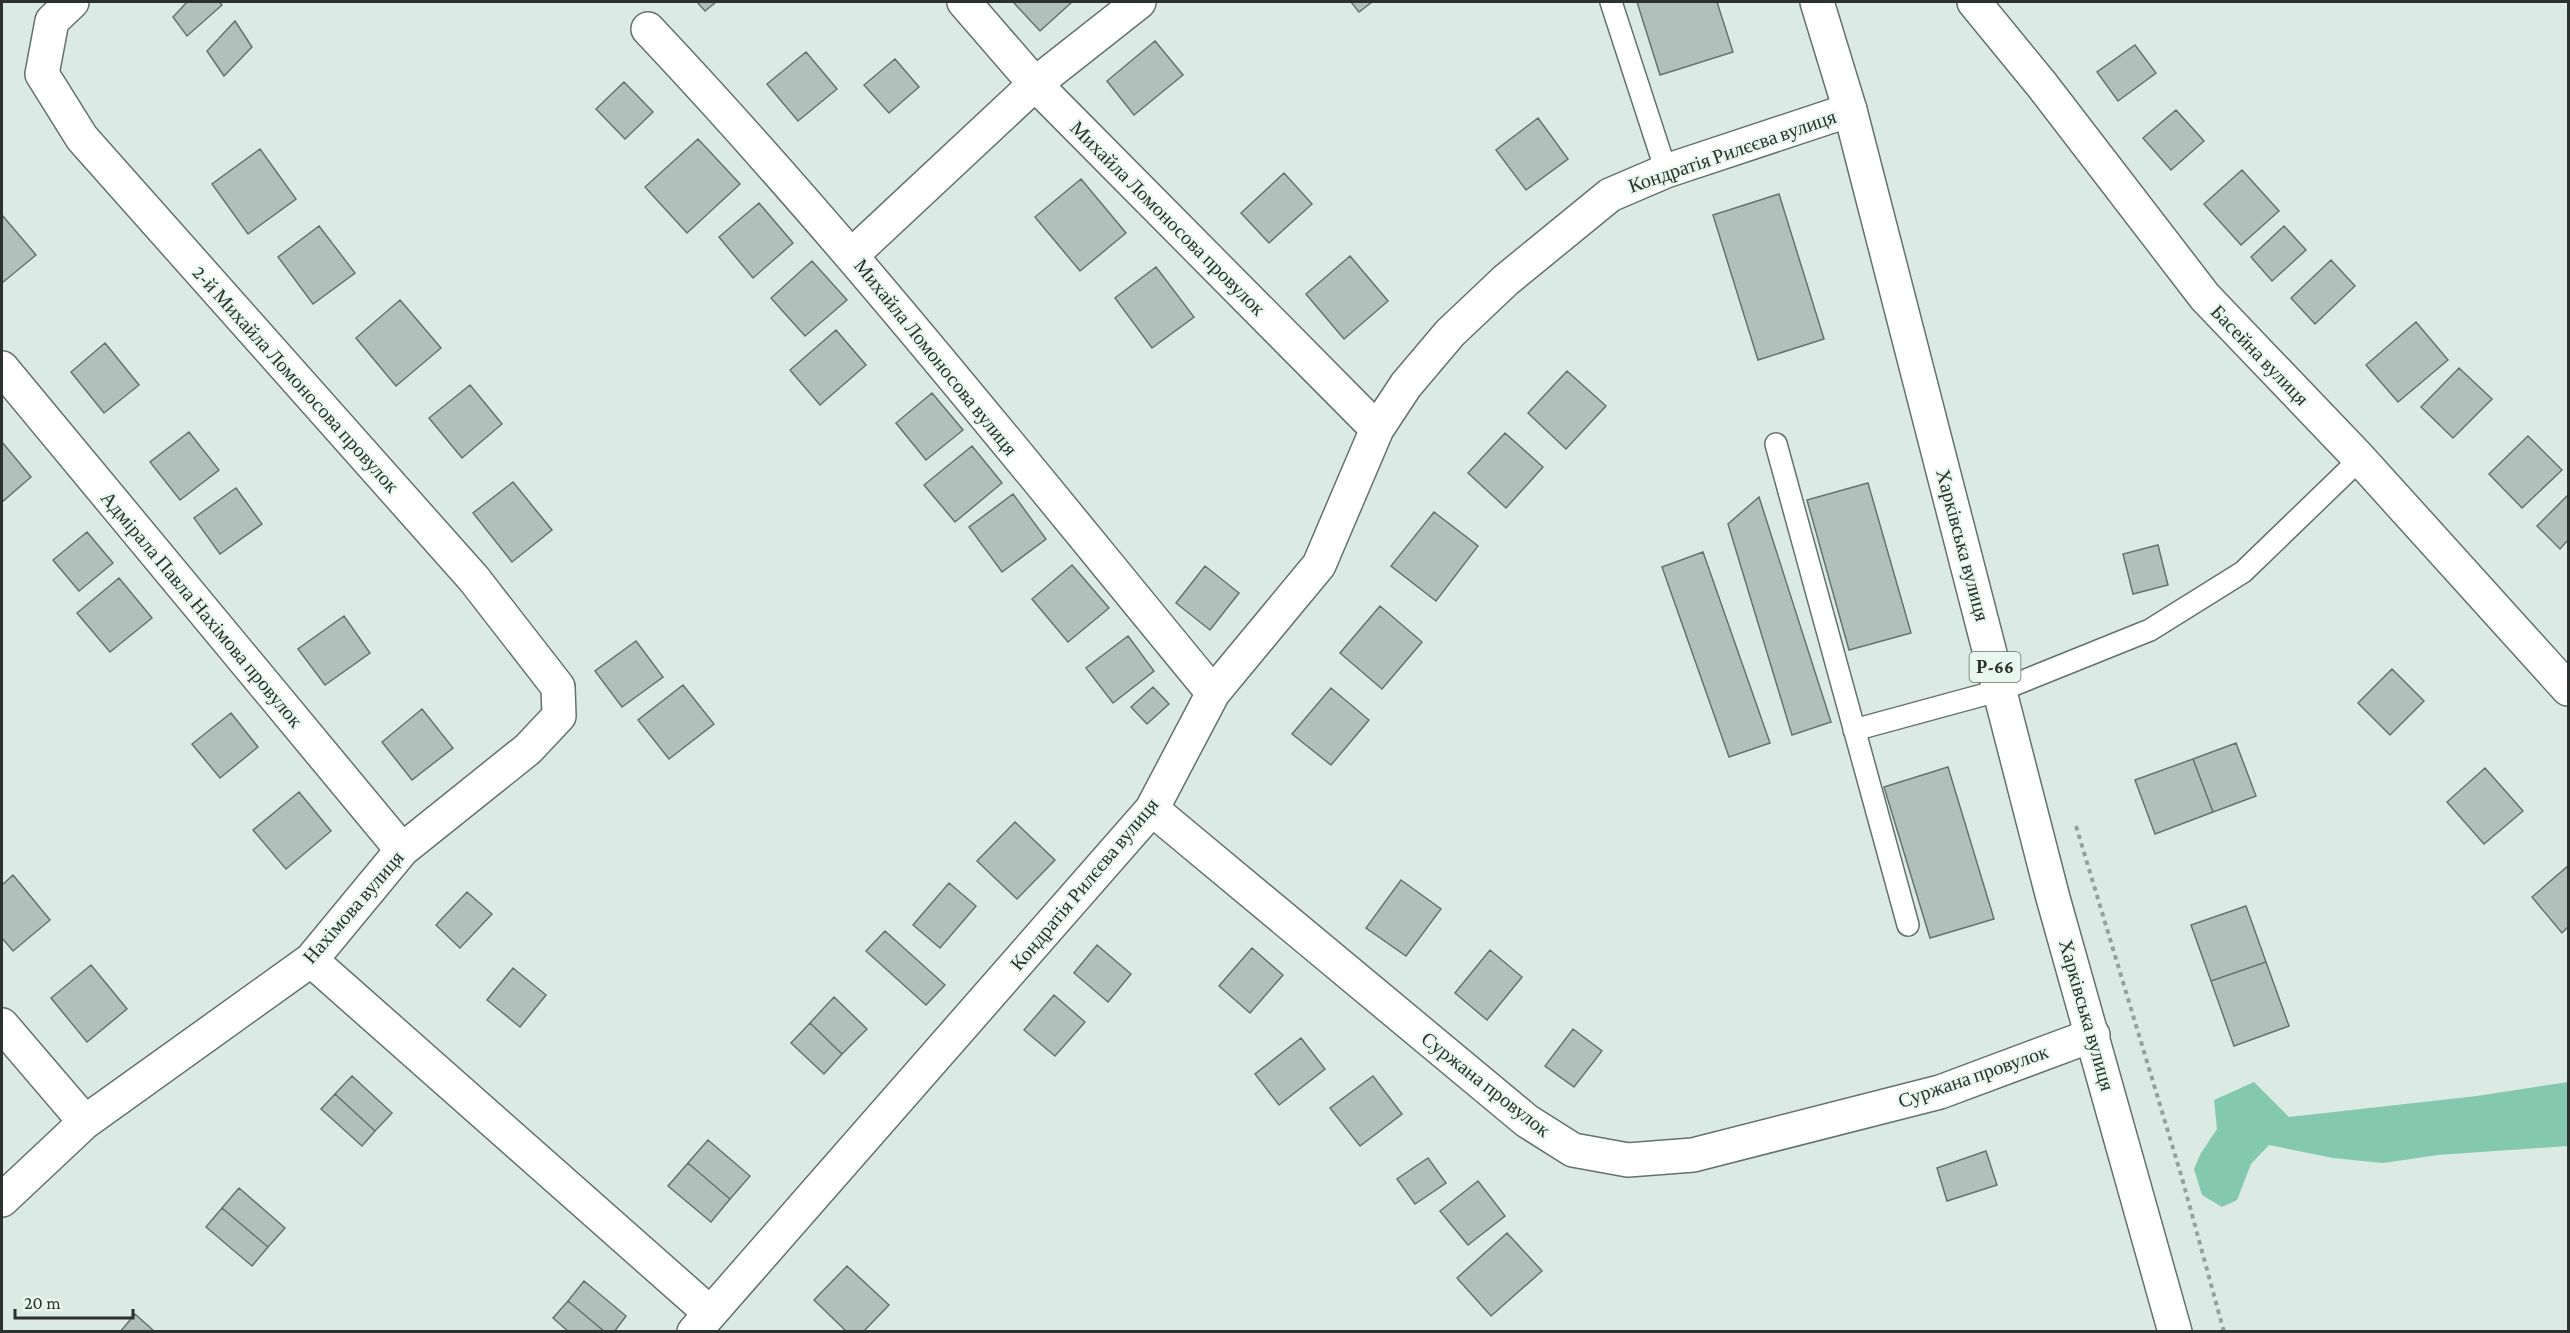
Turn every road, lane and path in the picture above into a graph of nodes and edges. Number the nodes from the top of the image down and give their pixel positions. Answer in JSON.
{"nodes":[{"id":1,"x":72,"y":2,"type":"edge"},
{"id":2,"x":964,"y":2,"type":"edge"},
{"id":3,"x":1139,"y":2,"type":"edge"},
{"id":4,"x":1611,"y":2,"type":"edge"},
{"id":5,"x":1817,"y":2,"type":"edge"},
{"id":6,"x":1974,"y":2,"type":"edge"},
{"id":7,"x":648,"y":29,"type":"dead end"},
{"id":8,"x":1035,"y":84,"type":"junction"},
{"id":9,"x":1850,"y":110,"type":"junction"},
{"id":10,"x":1666,"y":171,"type":"junction"},
{"id":11,"x":852,"y":255,"type":"junction"},
{"id":12,"x":2,"y":368,"type":"edge"},
{"id":13,"x":1377,"y":429,"type":"junction"},
{"id":14,"x":1776,"y":444,"type":"dead end"},
{"id":15,"x":2360,"y":459,"type":"junction"},
{"id":16,"x":2568,"y":689,"type":"edge"},
{"id":17,"x":2001,"y":690,"type":"junction"},
{"id":18,"x":1213,"y":693,"type":"junction"},
{"id":19,"x":1854,"y":730,"type":"junction"},
{"id":20,"x":528,"y":749,"type":"joint"},
{"id":21,"x":1152,"y":809,"type":"junction"},
{"id":22,"x":2073,"y":816,"type":"dead end"},
{"id":23,"x":402,"y":850,"type":"junction"},
{"id":24,"x":1908,"y":925,"type":"dead end"},
{"id":25,"x":311,"y":960,"type":"junction"},
{"id":26,"x":2,"y":1025,"type":"edge"},
{"id":27,"x":2093,"y":1035,"type":"junction"},
{"id":28,"x":85,"y":1122,"type":"junction"},
{"id":29,"x":2,"y":1200,"type":"edge"},
{"id":30,"x":702,"y":1322,"type":"edge"},
{"id":31,"x":2175,"y":1332,"type":"edge"},
{"id":32,"x":2224,"y":1332,"type":"edge"}],
"edges":[{"from":1,"to":20,"type":"street","name":"2-й Михайла Ломоносова провулок"},
{"from":2,"to":8,"type":"street","name":"Михайла Ломоносова провулок"},
{"from":3,"to":8,"type":"street"},
{"from":4,"to":10,"type":"lane"},
{"from":5,"to":9,"type":"street","name":"Харківська вулиця","number":"Р-66"},
{"from":6,"to":15,"type":"street","name":"Басейна вулиця"},
{"from":7,"to":11,"type":"street","name":"Михайла Ломоносова вулиця"},
{"from":8,"to":11,"type":"street"},
{"from":8,"to":13,"type":"street","name":"Михайла Ломоносова провулок"},
{"from":9,"to":10,"type":"street","name":"Кондратія Рилєєва вулиця"},
{"from":9,"to":17,"type":"street","name":"Харківська вулиця","number":"Р-66"},
{"from":10,"to":13,"type":"street","name":"Кондратія Рилєєва вулиця"},
{"from":11,"to":18,"type":"street","name":"Михайла Ломоносова вулиця"},
{"from":12,"to":23,"type":"street","name":"Адмірала Павла Нахімова провулок"},
{"from":13,"to":18,"type":"street","name":"Кондратія Рилєєва вулиця"},
{"from":14,"to":19,"type":"lane"},
{"from":15,"to":16,"type":"street","name":"Басейна вулиця"},
{"from":15,"to":17,"type":"lane"},
{"from":17,"to":19,"type":"lane"},
{"from":17,"to":27,"type":"street","name":"Харківська вулиця","number":"Р-66"},
{"from":18,"to":21,"type":"street","name":"Кондратія Рилєєва вулиця"},
{"from":19,"to":24,"type":"lane"},
{"from":20,"to":23,"type":"street","name":"Нахімова вулиця"},
{"from":21,"to":27,"type":"street","name":"Суржана провулок"},
{"from":21,"to":30,"type":"street","name":"Кондратія Рилєєва вулиця"},
{"from":22,"to":32,"type":"path"},
{"from":23,"to":25,"type":"street","name":"Нахімова вулиця"},
{"from":25,"to":28,"type":"street","name":"Нахімова вулиця"},
{"from":25,"to":30,"type":"street"},
{"from":26,"to":28,"type":"street"},
{"from":27,"to":31,"type":"street","name":"Харківська вулиця","number":"Р-66"},
{"from":28,"to":29,"type":"street","name":"Нахімова вулиця"}]}
